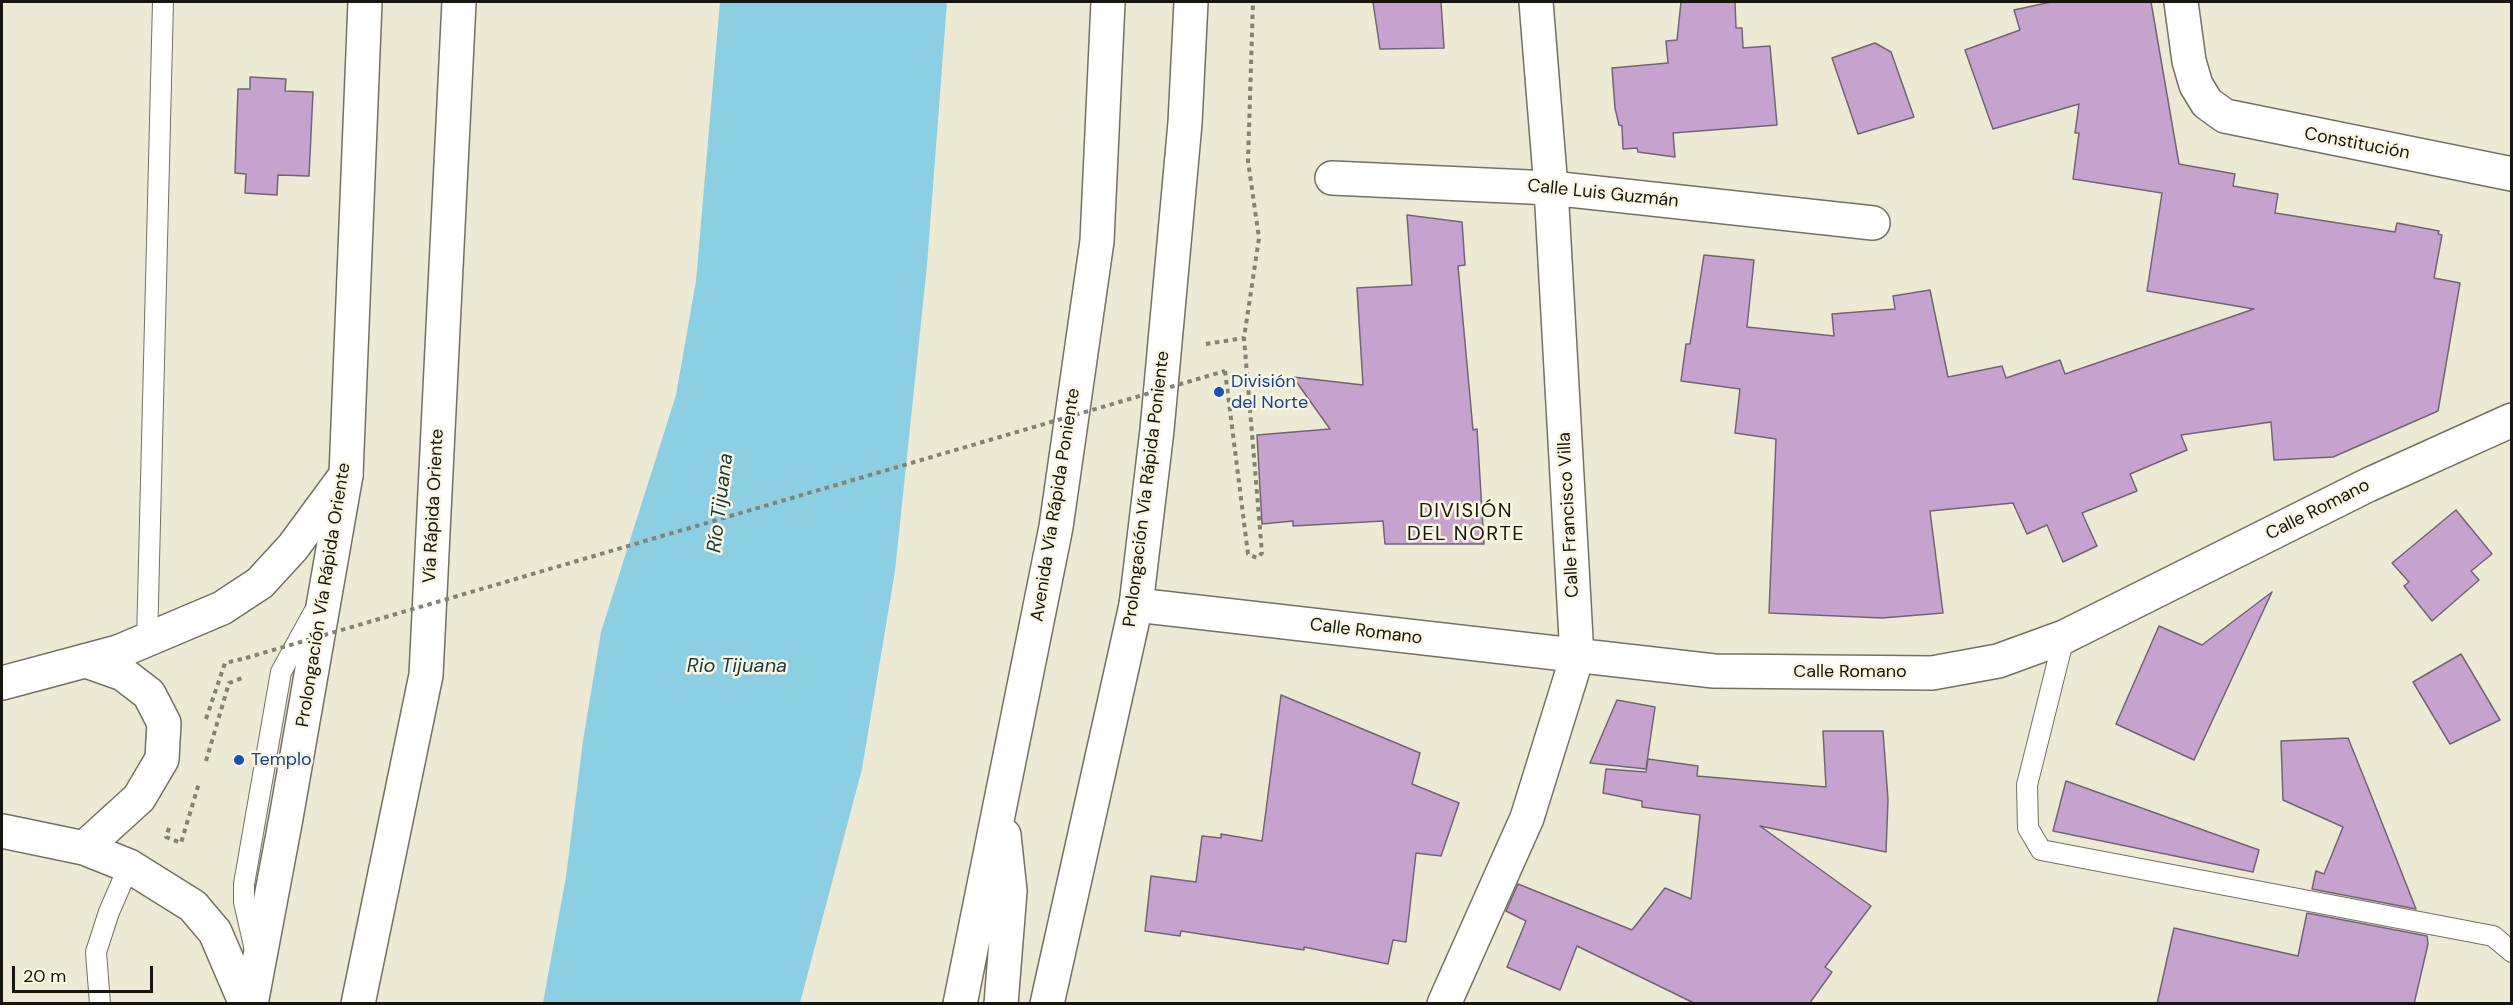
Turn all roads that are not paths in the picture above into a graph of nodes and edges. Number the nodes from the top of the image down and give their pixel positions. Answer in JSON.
{"nodes":[{"id":1,"x":164,"y":2,"type":"edge"},
{"id":2,"x":365,"y":2,"type":"edge"},
{"id":3,"x":459,"y":2,"type":"edge"},
{"id":4,"x":1108,"y":2,"type":"edge"},
{"id":5,"x":1191,"y":2,"type":"edge"},
{"id":6,"x":1536,"y":2,"type":"edge"},
{"id":7,"x":2181,"y":2,"type":"edge"},
{"id":8,"x":2511,"y":174,"type":"edge"},
{"id":9,"x":1332,"y":178,"type":"dead end"},
{"id":10,"x":1551,"y":188,"type":"junction"},
{"id":11,"x":1873,"y":223,"type":"dead end"},
{"id":12,"x":2511,"y":420,"type":"edge"},
{"id":13,"x":346,"y":475,"type":"junction"},
{"id":14,"x":1136,"y":605,"type":"junction"},
{"id":15,"x":2064,"y":637,"type":"junction"},
{"id":16,"x":147,"y":641,"type":"junction"},
{"id":17,"x":1577,"y":657,"type":"junction"},
{"id":18,"x":86,"y":661,"type":"junction"},
{"id":19,"x":2,"y":683,"type":"edge"},
{"id":20,"x":1001,"y":806,"type":"junction"},
{"id":21,"x":2,"y":831,"type":"edge"},
{"id":22,"x":84,"y":848,"type":"junction"},
{"id":23,"x":129,"y":866,"type":"junction"},
{"id":24,"x":2511,"y":952,"type":"edge"},
{"id":25,"x":100,"y":1004,"type":"edge"},
{"id":26,"x":246,"y":1004,"type":"edge"},
{"id":27,"x":251,"y":1004,"type":"edge"},
{"id":28,"x":358,"y":1004,"type":"edge"},
{"id":29,"x":960,"y":1004,"type":"edge"},
{"id":30,"x":1001,"y":1004,"type":"edge"},
{"id":31,"x":1047,"y":1004,"type":"edge"},
{"id":32,"x":1444,"y":1004,"type":"edge"}],
"edges":[{"from":1,"to":16,"type":"lane"},
{"from":2,"to":13,"type":"main road","name":"Prolongación Vía Rápida Oriente"},
{"from":3,"to":28,"type":"main road","name":"Vía Rápida Oriente"},
{"from":4,"to":20,"type":"main road","name":"Avenida Vía Rápida Poniente"},
{"from":5,"to":14,"type":"main road","name":"Prolongación Vía Rápida Poniente"},
{"from":6,"to":10,"type":"main road","name":"Calle Francisco Villa"},
{"from":7,"to":8,"type":"main road","name":"Constitución"},
{"from":9,"to":10,"type":"main road","name":"Calle Luis Guzmán"},
{"from":10,"to":11,"type":"main road","name":"Calle Luis Guzmán"},
{"from":10,"to":17,"type":"main road","name":"Calle Francisco Villa"},
{"from":12,"to":15,"type":"main road","name":"Calle Romano"},
{"from":13,"to":16,"type":"main road"},
{"from":13,"to":27,"type":"main road","name":"Prolongación Vía Rápida Oriente"},
{"from":14,"to":17,"type":"main road","name":"Calle Romano"},
{"from":14,"to":31,"type":"main road","name":"Prolongación Vía Rápida Poniente"},
{"from":15,"to":17,"type":"main road","name":"Calle Romano"},
{"from":15,"to":24,"type":"lane"},
{"from":16,"to":18,"type":"main road"},
{"from":17,"to":32,"type":"main road","name":"Calle Francisco Villa"},
{"from":18,"to":19,"type":"main road"},
{"from":18,"to":22,"type":"main road"},
{"from":20,"to":29,"type":"main road","name":"Avenida Vía Rápida Poniente"},
{"from":20,"to":30,"type":"main road"},
{"from":21,"to":22,"type":"main road"},
{"from":22,"to":23,"type":"main road"},
{"from":23,"to":25,"type":"lane"},
{"from":23,"to":26,"type":"main road"}]}
